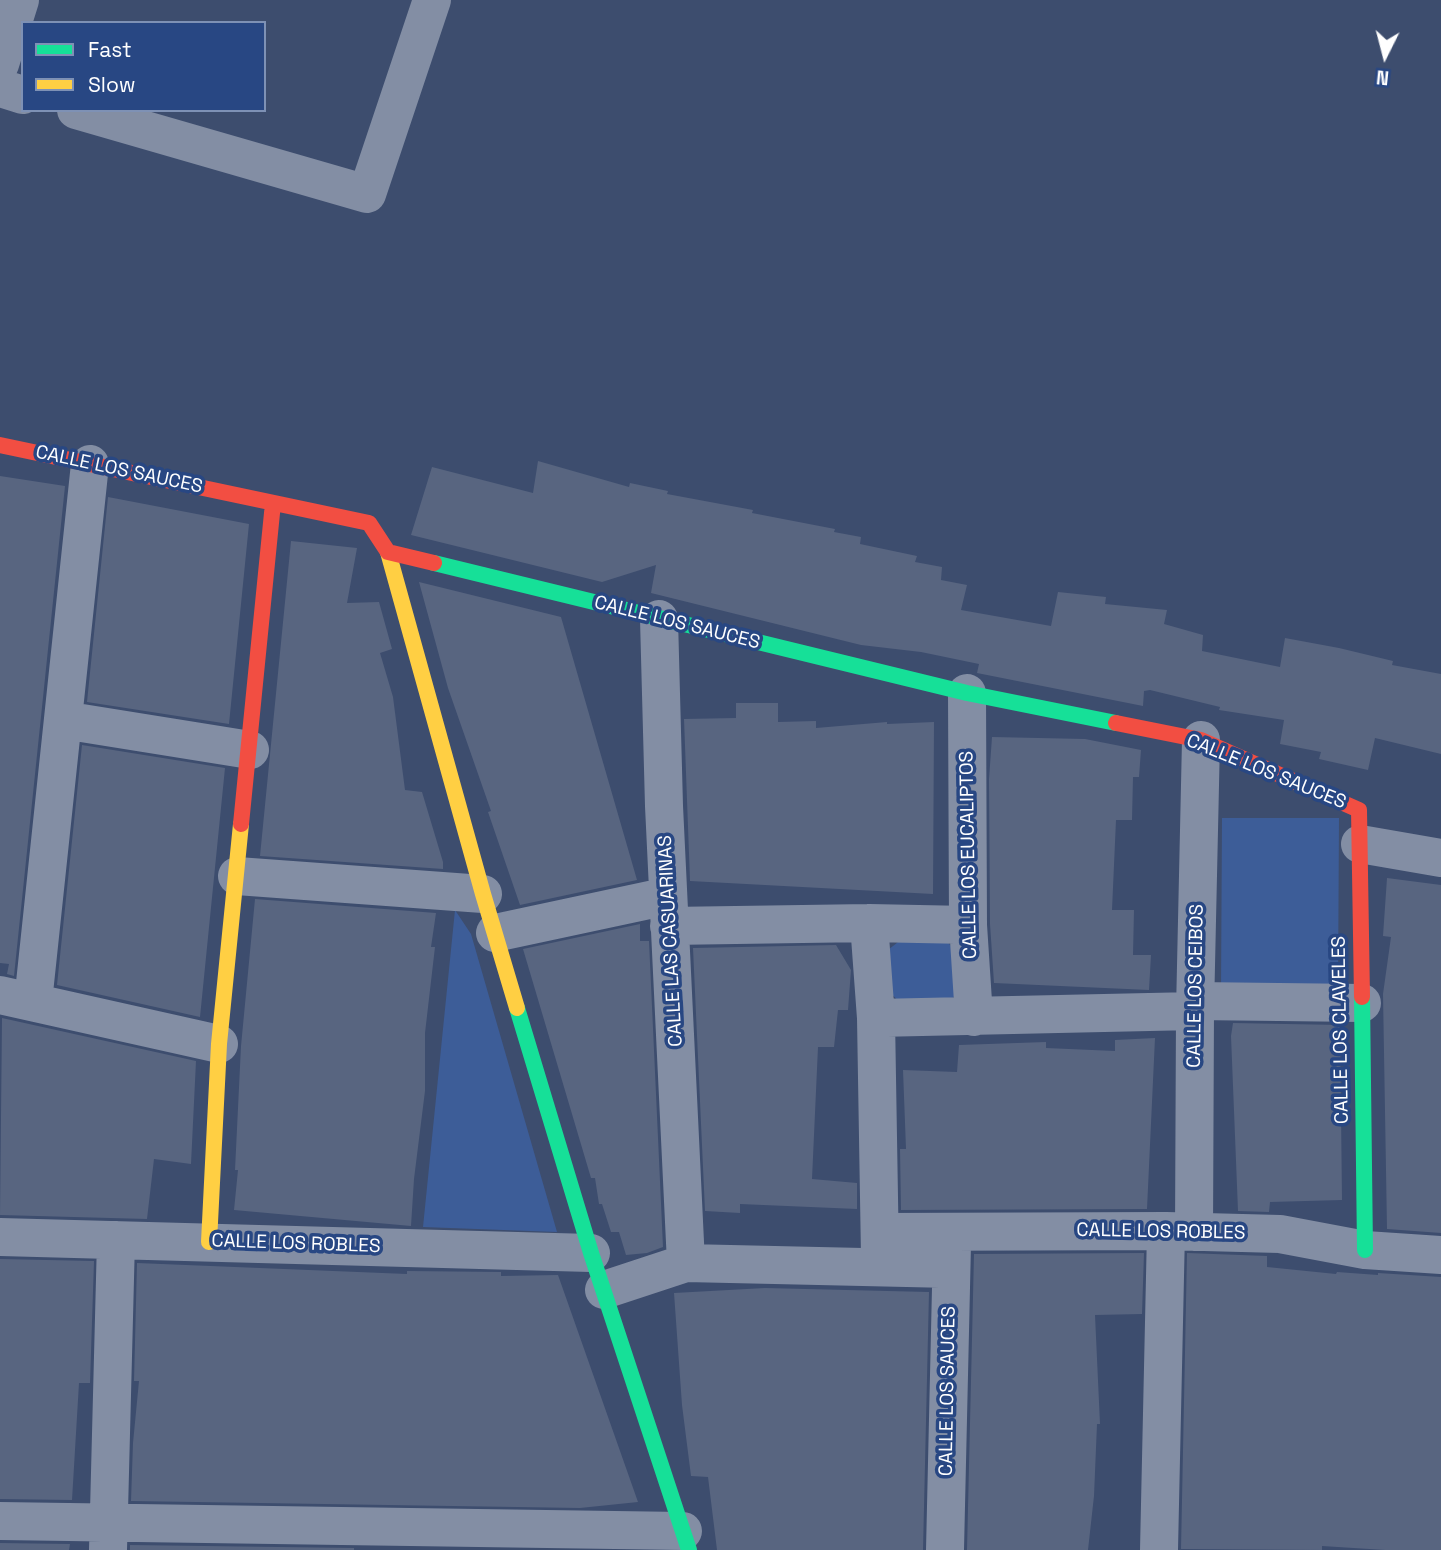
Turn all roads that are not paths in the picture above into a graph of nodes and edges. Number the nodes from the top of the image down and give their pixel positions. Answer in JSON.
{"nodes":[{"id":1,"x":20,"y":0,"type":"edge"},
{"id":2,"x":432,"y":0,"type":"edge"},
{"id":3,"x":0,"y":64,"type":"edge"},
{"id":4,"x":0,"y":88,"type":"edge"},
{"id":5,"x":21,"y":94,"type":"edge"},
{"id":6,"x":83,"y":112,"type":"edge"},
{"id":7,"x":0,"y":445,"type":"edge"},
{"id":8,"x":90,"y":464,"type":"junction"},
{"id":9,"x":273,"y":503,"type":"junction"},
{"id":10,"x":388,"y":552,"type":"junction"},
{"id":11,"x":659,"y":619,"type":"junction"},
{"id":12,"x":967,"y":693,"type":"junction"},
{"id":13,"x":63,"y":720,"type":"junction"},
{"id":14,"x":1201,"y":740,"type":"junction"},
{"id":15,"x":250,"y":750,"type":"junction"},
{"id":16,"x":1360,"y":827,"type":"junction"},
{"id":17,"x":1441,"y":858,"type":"edge"},
{"id":18,"x":237,"y":876,"type":"junction"},
{"id":19,"x":483,"y":894,"type":"junction"},
{"id":20,"x":669,"y":911,"type":"junction"},
{"id":21,"x":869,"y":923,"type":"junction"},
{"id":22,"x":968,"y":925,"type":"junction"},
{"id":23,"x":495,"y":933,"type":"junction"},
{"id":24,"x":16,"y":999,"type":"edge"},
{"id":25,"x":1362,"y":1003,"type":"junction"},
{"id":26,"x":1195,"y":1006,"type":"junction"},
{"id":27,"x":974,"y":1017,"type":"junction"},
{"id":28,"x":876,"y":1018,"type":"junction"},
{"id":29,"x":219,"y":1044,"type":"junction"},
{"id":30,"x":952,"y":1231,"type":"junction"},
{"id":31,"x":1180,"y":1232,"type":"junction"},
{"id":32,"x":0,"y":1237,"type":"edge"},
{"id":33,"x":116,"y":1240,"type":"junction"},
{"id":34,"x":209,"y":1242,"type":"junction"},
{"id":35,"x":880,"y":1249,"type":"junction"},
{"id":36,"x":1365,"y":1250,"type":"junction"},
{"id":37,"x":591,"y":1253,"type":"junction"},
{"id":38,"x":1441,"y":1255,"type":"edge"},
{"id":39,"x":687,"y":1263,"type":"junction"},
{"id":40,"x":951,"y":1269,"type":"junction"},
{"id":41,"x":604,"y":1290,"type":"junction"},
{"id":42,"x":0,"y":1521,"type":"edge"},
{"id":43,"x":109,"y":1537,"type":"edge"},
{"id":44,"x":686,"y":1540,"type":"edge"},
{"id":45,"x":945,"y":1550,"type":"edge"},
{"id":46,"x":1159,"y":1550,"type":"edge"}],
"edges":[{"from":1,"to":3,"type":"street"},
{"from":2,"to":6,"type":"street"},
{"from":4,"to":5,"type":"street"},
{"from":7,"to":8,"type":"street","name":"CALLE LOS SAUCES"},
{"from":8,"to":9,"type":"street","name":"CALLE LOS SAUCES"},
{"from":8,"to":13,"type":"street"},
{"from":9,"to":10,"type":"street","name":"CALLE LOS SAUCES"},
{"from":9,"to":15,"type":"street"},
{"from":10,"to":11,"type":"street","name":"CALLE LOS SAUCES"},
{"from":10,"to":19,"type":"street"},
{"from":11,"to":12,"type":"street","name":"CALLE LOS SAUCES"},
{"from":11,"to":20,"type":"street","name":"CALLE LAS CASUARINAS"},
{"from":12,"to":14,"type":"street","name":"CALLE LOS SAUCES"},
{"from":12,"to":22,"type":"street","name":"CALLE LOS EUCALIPTOS"},
{"from":13,"to":15,"type":"street"},
{"from":13,"to":24,"type":"street"},
{"from":14,"to":16,"type":"street","name":"CALLE LOS SAUCES"},
{"from":14,"to":26,"type":"street","name":"CALLE LOS CEIBOS"},
{"from":15,"to":18,"type":"street"},
{"from":16,"to":17,"type":"street","name":"CALLE LOS SAUCES"},
{"from":16,"to":25,"type":"street","name":"CALLE LOS CLAVELES"},
{"from":18,"to":19,"type":"street"},
{"from":18,"to":29,"type":"street"},
{"from":19,"to":23,"type":"street"},
{"from":20,"to":21,"type":"street"},
{"from":20,"to":23,"type":"street"},
{"from":20,"to":39,"type":"street","name":"CALLE LAS CASUARINAS"},
{"from":21,"to":22,"type":"street"},
{"from":21,"to":28,"type":"street"},
{"from":22,"to":27,"type":"street","name":"CALLE LOS EUCALIPTOS"},
{"from":23,"to":37,"type":"street"},
{"from":24,"to":29,"type":"street"},
{"from":25,"to":26,"type":"street"},
{"from":25,"to":36,"type":"street","name":"CALLE LOS CLAVELES"},
{"from":26,"to":27,"type":"street"},
{"from":26,"to":31,"type":"street","name":"CALLE LOS CEIBOS"},
{"from":27,"to":28,"type":"street"},
{"from":28,"to":35,"type":"street"},
{"from":29,"to":34,"type":"street"},
{"from":30,"to":31,"type":"street","name":"CALLE LOS ROBLES"},
{"from":30,"to":35,"type":"street","name":"CALLE LOS ROBLES"},
{"from":30,"to":40,"type":"street","name":"CALLE LOS SAUCES"},
{"from":31,"to":36,"type":"street","name":"CALLE LOS ROBLES"},
{"from":31,"to":46,"type":"street","name":"CALLE LOS CEIBOS"},
{"from":32,"to":33,"type":"street","name":"CALLE LOS ROBLES"},
{"from":33,"to":34,"type":"street","name":"CALLE LOS ROBLES"},
{"from":33,"to":43,"type":"street"},
{"from":34,"to":37,"type":"street","name":"CALLE LOS ROBLES"},
{"from":35,"to":39,"type":"street","name":"CALLE LOS ROBLES"},
{"from":35,"to":40,"type":"street","name":"CALLE LOS ROBLES"},
{"from":36,"to":38,"type":"street","name":"CALLE LOS ROBLES"},
{"from":37,"to":41,"type":"street"},
{"from":39,"to":41,"type":"street","name":"CALLE LOS ROBLES"},
{"from":40,"to":45,"type":"street","name":"CALLE LOS SAUCES"},
{"from":41,"to":44,"type":"street"},
{"from":42,"to":43,"type":"street"},
{"from":43,"to":44,"type":"street"}]}
